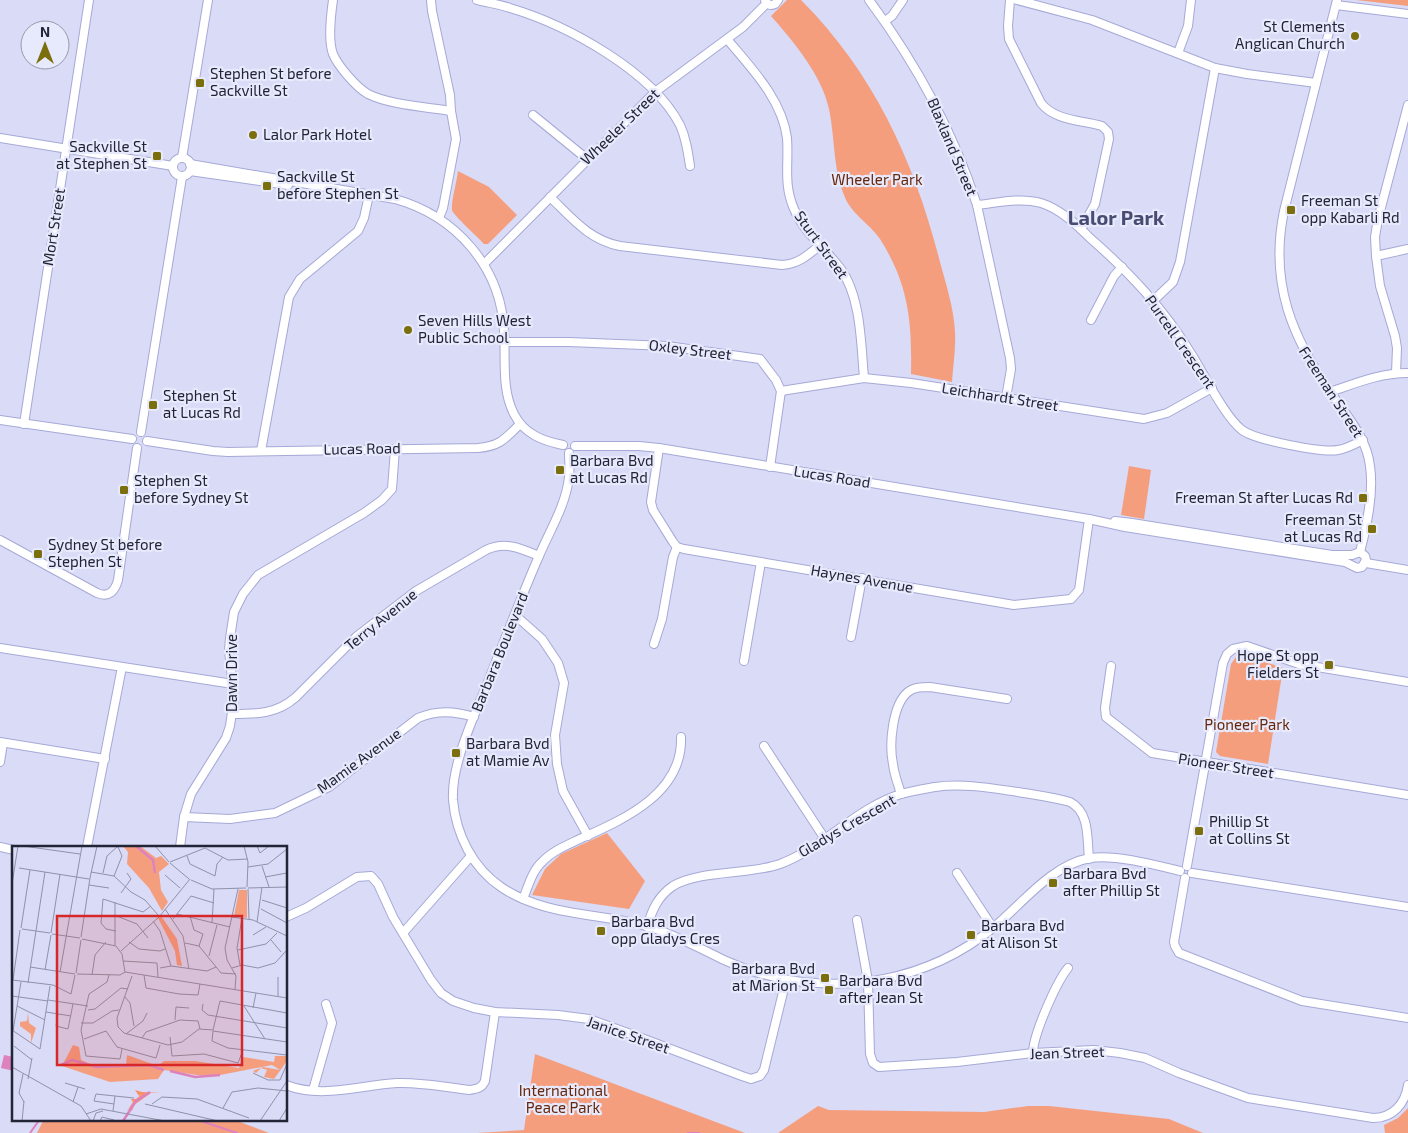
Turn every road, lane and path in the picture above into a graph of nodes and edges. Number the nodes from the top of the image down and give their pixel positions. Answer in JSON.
{"nodes":[{"id":1,"x":89,"y":0,"type":"edge"},
{"id":2,"x":208,"y":0,"type":"edge"},
{"id":3,"x":333,"y":0,"type":"edge"},
{"id":4,"x":431,"y":0,"type":"edge"},
{"id":5,"x":477,"y":0,"type":"edge"},
{"id":6,"x":778,"y":0,"type":"edge"},
{"id":7,"x":869,"y":0,"type":"edge"},
{"id":8,"x":903,"y":0,"type":"edge"},
{"id":9,"x":1010,"y":0,"type":"edge"},
{"id":10,"x":1017,"y":0,"type":"edge"},
{"id":11,"x":1056,"y":0,"type":"edge"},
{"id":12,"x":1191,"y":0,"type":"edge"},
{"id":13,"x":766,"y":2,"type":"edge"},
{"id":14,"x":1337,"y":2,"type":"edge"},
{"id":15,"x":1054,"y":9,"type":"junction"},
{"id":16,"x":1408,"y":14,"type":"edge"},
{"id":17,"x":885,"y":21,"type":"junction"},
{"id":18,"x":727,"y":39,"type":"junction"},
{"id":19,"x":1178,"y":53,"type":"junction"},
{"id":20,"x":1215,"y":68,"type":"junction"},
{"id":21,"x":1316,"y":83,"type":"junction"},
{"id":22,"x":655,"y":92,"type":"junction"},
{"id":23,"x":1408,"y":105,"type":"edge"},
{"id":24,"x":451,"y":111,"type":"junction"},
{"id":25,"x":533,"y":114,"type":"dead end"},
{"id":26,"x":0,"y":138,"type":"edge"},
{"id":27,"x":66,"y":148,"type":"junction"},
{"id":28,"x":182,"y":158,"type":"junction"},
{"id":29,"x":587,"y":160,"type":"junction"},
{"id":30,"x":173,"y":166,"type":"junction"},
{"id":31,"x":690,"y":166,"type":"dead end"},
{"id":32,"x":190,"y":167,"type":"junction"},
{"id":33,"x":182,"y":177,"type":"junction"},
{"id":34,"x":369,"y":194,"type":"junction"},
{"id":35,"x":550,"y":197,"type":"junction"},
{"id":36,"x":977,"y":206,"type":"junction"},
{"id":37,"x":439,"y":218,"type":"junction"},
{"id":38,"x":1081,"y":229,"type":"junction"},
{"id":39,"x":819,"y":246,"type":"junction"},
{"id":40,"x":1408,"y":249,"type":"edge"},
{"id":41,"x":1376,"y":256,"type":"junction"},
{"id":42,"x":484,"y":264,"type":"junction"},
{"id":43,"x":1122,"y":267,"type":"junction"},
{"id":44,"x":1154,"y":300,"type":"junction"},
{"id":45,"x":1091,"y":320,"type":"dead end"},
{"id":46,"x":505,"y":342,"type":"junction"},
{"id":47,"x":1396,"y":373,"type":"junction"},
{"id":48,"x":1408,"y":373,"type":"edge"},
{"id":49,"x":864,"y":378,"type":"junction"},
{"id":50,"x":1212,"y":388,"type":"junction"},
{"id":51,"x":781,"y":391,"type":"junction"},
{"id":52,"x":1330,"y":392,"type":"junction"},
{"id":53,"x":1006,"y":398,"type":"junction"},
{"id":54,"x":0,"y":420,"type":"edge"},
{"id":55,"x":24,"y":424,"type":"junction"},
{"id":56,"x":520,"y":424,"type":"junction"},
{"id":57,"x":141,"y":432,"type":"junction"},
{"id":58,"x":132,"y":439,"type":"junction"},
{"id":59,"x":1362,"y":440,"type":"junction"},
{"id":60,"x":147,"y":441,"type":"junction"},
{"id":61,"x":563,"y":445,"type":"junction"},
{"id":62,"x":575,"y":446,"type":"junction"},
{"id":63,"x":137,"y":448,"type":"junction"},
{"id":64,"x":659,"y":448,"type":"junction"},
{"id":65,"x":395,"y":449,"type":"junction"},
{"id":66,"x":261,"y":451,"type":"junction"},
{"id":67,"x":569,"y":453,"type":"junction"},
{"id":68,"x":770,"y":467,"type":"junction"},
{"id":69,"x":1088,"y":519,"type":"junction"},
{"id":70,"x":0,"y":540,"type":"edge"},
{"id":71,"x":677,"y":547,"type":"junction"},
{"id":72,"x":1356,"y":553,"type":"junction"},
{"id":73,"x":538,"y":556,"type":"junction"},
{"id":74,"x":761,"y":562,"type":"junction"},
{"id":75,"x":1366,"y":563,"type":"junction"},
{"id":76,"x":1352,"y":565,"type":"junction"},
{"id":77,"x":1408,"y":570,"type":"edge"},
{"id":78,"x":862,"y":578,"type":"junction"},
{"id":79,"x":515,"y":615,"type":"junction"},
{"id":80,"x":851,"y":638,"type":"dead end"},
{"id":81,"x":654,"y":644,"type":"dead end"},
{"id":82,"x":0,"y":648,"type":"edge"},
{"id":83,"x":744,"y":661,"type":"dead end"},
{"id":84,"x":1111,"y":666,"type":"dead end"},
{"id":85,"x":122,"y":667,"type":"junction"},
{"id":86,"x":1408,"y":682,"type":"edge"},
{"id":87,"x":232,"y":684,"type":"junction"},
{"id":88,"x":1007,"y":699,"type":"dead end"},
{"id":89,"x":233,"y":714,"type":"junction"},
{"id":90,"x":474,"y":717,"type":"junction"},
{"id":91,"x":681,"y":737,"type":"dead end"},
{"id":92,"x":1,"y":742,"type":"edge"},
{"id":93,"x":764,"y":746,"type":"dead end"},
{"id":94,"x":105,"y":759,"type":"junction"},
{"id":95,"x":0,"y":762,"type":"edge"},
{"id":96,"x":1205,"y":762,"type":"junction"},
{"id":97,"x":901,"y":794,"type":"junction"},
{"id":98,"x":1408,"y":795,"type":"edge"},
{"id":99,"x":184,"y":817,"type":"junction"},
{"id":100,"x":588,"y":836,"type":"junction"},
{"id":101,"x":825,"y":839,"type":"junction"},
{"id":102,"x":87,"y":846,"type":"edge"},
{"id":103,"x":180,"y":846,"type":"edge"},
{"id":104,"x":471,"y":856,"type":"junction"},
{"id":105,"x":1089,"y":858,"type":"junction"},
{"id":106,"x":1188,"y":872,"type":"junction"},
{"id":107,"x":957,"y":873,"type":"dead end"},
{"id":108,"x":523,"y":899,"type":"junction"},
{"id":109,"x":1408,"y":907,"type":"edge"},
{"id":110,"x":288,"y":916,"type":"edge"},
{"id":111,"x":857,"y":920,"type":"dead end"},
{"id":112,"x":647,"y":926,"type":"junction"},
{"id":113,"x":993,"y":928,"type":"junction"},
{"id":114,"x":403,"y":933,"type":"junction"},
{"id":115,"x":1068,"y":968,"type":"dead end"},
{"id":116,"x":786,"y":980,"type":"junction"},
{"id":117,"x":868,"y":981,"type":"junction"},
{"id":118,"x":326,"y":1004,"type":"dead end"},
{"id":119,"x":495,"y":1012,"type":"junction"},
{"id":120,"x":1408,"y":1018,"type":"edge"},
{"id":121,"x":1033,"y":1053,"type":"junction"},
{"id":122,"x":288,"y":1085,"type":"edge"},
{"id":123,"x":1408,"y":1085,"type":"edge"},
{"id":124,"x":313,"y":1090,"type":"junction"}],
"edges":[{"from":1,"to":27,"type":"street","name":"Mort Street"},
{"from":2,"to":28,"type":"street"},
{"from":3,"to":24,"type":"street"},
{"from":4,"to":24,"type":"street"},
{"from":5,"to":22,"type":"street"},
{"from":6,"to":13,"type":"street"},
{"from":7,"to":17,"type":"street","name":"Blaxland Street"},
{"from":8,"to":17,"type":"street"},
{"from":9,"to":38,"type":"street"},
{"from":10,"to":15,"type":"street"},
{"from":11,"to":15,"type":"street"},
{"from":12,"to":19,"type":"street"},
{"from":13,"to":18,"type":"street","name":"Wheeler Street"},
{"from":14,"to":16,"type":"street"},
{"from":14,"to":21,"type":"street","name":"Freeman Street"},
{"from":15,"to":19,"type":"street"},
{"from":17,"to":36,"type":"street","name":"Blaxland Street"},
{"from":18,"to":22,"type":"street","name":"Wheeler Street"},
{"from":18,"to":39,"type":"street","name":"Sturt Street"},
{"from":19,"to":20,"type":"street"},
{"from":20,"to":21,"type":"street"},
{"from":20,"to":44,"type":"street"},
{"from":21,"to":52,"type":"street","name":"Freeman Street"},
{"from":22,"to":29,"type":"street","name":"Wheeler Street"},
{"from":22,"to":31,"type":"street"},
{"from":23,"to":41,"type":"street"},
{"from":24,"to":37,"type":"street"},
{"from":25,"to":29,"type":"street"},
{"from":26,"to":27,"type":"street"},
{"from":27,"to":30,"type":"street"},
{"from":27,"to":55,"type":"street","name":"Mort Street"},
{"from":28,"to":30,"type":"street"},
{"from":28,"to":32,"type":"street"},
{"from":29,"to":35,"type":"street","name":"Wheeler Street"},
{"from":30,"to":33,"type":"street"},
{"from":32,"to":33,"type":"street"},
{"from":32,"to":34,"type":"street"},
{"from":33,"to":57,"type":"street"},
{"from":34,"to":37,"type":"street"},
{"from":34,"to":66,"type":"street"},
{"from":35,"to":39,"type":"street"},
{"from":35,"to":42,"type":"street","name":"Wheeler Street"},
{"from":36,"to":38,"type":"street","name":"Purcell Crescent"},
{"from":36,"to":53,"type":"street","name":"Blaxland Street"},
{"from":37,"to":42,"type":"street"},
{"from":38,"to":43,"type":"street","name":"Purcell Crescent"},
{"from":39,"to":49,"type":"street","name":"Sturt Street"},
{"from":40,"to":41,"type":"street"},
{"from":41,"to":47,"type":"street"},
{"from":42,"to":46,"type":"street"},
{"from":43,"to":44,"type":"street","name":"Purcell Crescent"},
{"from":43,"to":45,"type":"street"},
{"from":44,"to":50,"type":"street","name":"Purcell Crescent"},
{"from":46,"to":51,"type":"street","name":"Oxley Street"},
{"from":46,"to":56,"type":"street"},
{"from":47,"to":48,"type":"street"},
{"from":47,"to":52,"type":"street"},
{"from":49,"to":51,"type":"street","name":"Leichhardt Street"},
{"from":49,"to":53,"type":"street","name":"Leichhardt Street"},
{"from":50,"to":53,"type":"street","name":"Leichhardt Street"},
{"from":50,"to":59,"type":"street","name":"Purcell Crescent"},
{"from":51,"to":68,"type":"street"},
{"from":52,"to":59,"type":"street","name":"Freeman Street"},
{"from":54,"to":55,"type":"street"},
{"from":55,"to":58,"type":"street"},
{"from":56,"to":61,"type":"street"},
{"from":56,"to":65,"type":"street","name":"Lucas Road"},
{"from":57,"to":58,"type":"street"},
{"from":57,"to":60,"type":"street"},
{"from":58,"to":63,"type":"street"},
{"from":59,"to":72,"type":"street","name":"Freeman Street"},
{"from":60,"to":63,"type":"street"},
{"from":60,"to":66,"type":"street","name":"Lucas Road"},
{"from":61,"to":62,"type":"street"},
{"from":61,"to":67,"type":"street"},
{"from":62,"to":64,"type":"street","name":"Lucas Road"},
{"from":62,"to":67,"type":"street"},
{"from":63,"to":70,"type":"street"},
{"from":64,"to":68,"type":"street","name":"Lucas Road"},
{"from":64,"to":71,"type":"street"},
{"from":65,"to":66,"type":"street","name":"Lucas Road"},
{"from":65,"to":87,"type":"street","name":"Dawn Drive"},
{"from":67,"to":73,"type":"street","name":"Barbara Boulevard"},
{"from":68,"to":69,"type":"street","name":"Lucas Road"},
{"from":69,"to":72,"type":"street","name":"Lucas Road"},
{"from":69,"to":76,"type":"street","name":"Lucas Road"},
{"from":69,"to":78,"type":"street","name":"Haynes Avenue"},
{"from":71,"to":74,"type":"street","name":"Haynes Avenue"},
{"from":71,"to":81,"type":"street"},
{"from":72,"to":75,"type":"street"},
{"from":72,"to":76,"type":"street"},
{"from":73,"to":79,"type":"street","name":"Barbara Boulevard"},
{"from":73,"to":89,"type":"street","name":"Terry Avenue"},
{"from":74,"to":78,"type":"street","name":"Haynes Avenue"},
{"from":74,"to":83,"type":"street"},
{"from":75,"to":76,"type":"street"},
{"from":75,"to":77,"type":"street"},
{"from":78,"to":80,"type":"street"},
{"from":79,"to":90,"type":"street","name":"Barbara Boulevard"},
{"from":79,"to":100,"type":"street"},
{"from":82,"to":85,"type":"street"},
{"from":84,"to":96,"type":"street","name":"Pioneer Street"},
{"from":85,"to":87,"type":"street"},
{"from":85,"to":94,"type":"street"},
{"from":86,"to":96,"type":"street"},
{"from":87,"to":89,"type":"street","name":"Dawn Drive"},
{"from":88,"to":97,"type":"street"},
{"from":89,"to":99,"type":"street","name":"Dawn Drive"},
{"from":90,"to":99,"type":"street","name":"Mamie Avenue"},
{"from":90,"to":104,"type":"street","name":"Barbara Boulevard"},
{"from":91,"to":100,"type":"street"},
{"from":92,"to":94,"type":"street"},
{"from":92,"to":95,"type":"street"},
{"from":93,"to":101,"type":"street"},
{"from":94,"to":102,"type":"street"},
{"from":96,"to":98,"type":"street","name":"Pioneer Street"},
{"from":96,"to":106,"type":"street"},
{"from":97,"to":101,"type":"street","name":"Gladys Crescent"},
{"from":97,"to":105,"type":"street","name":"Gladys Crescent"},
{"from":99,"to":103,"type":"street","name":"Dawn Drive"},
{"from":100,"to":108,"type":"street"},
{"from":101,"to":112,"type":"street","name":"Gladys Crescent"},
{"from":104,"to":108,"type":"street","name":"Barbara Boulevard"},
{"from":104,"to":114,"type":"street"},
{"from":105,"to":106,"type":"street","name":"Barbara Boulevard"},
{"from":105,"to":113,"type":"street","name":"Barbara Boulevard"},
{"from":106,"to":109,"type":"street"},
{"from":106,"to":120,"type":"street"},
{"from":107,"to":113,"type":"street"},
{"from":108,"to":112,"type":"street","name":"Barbara Boulevard"},
{"from":110,"to":114,"type":"street","name":"Janice Street"},
{"from":111,"to":117,"type":"street"},
{"from":112,"to":116,"type":"street","name":"Barbara Boulevard"},
{"from":113,"to":117,"type":"street","name":"Barbara Boulevard"},
{"from":114,"to":119,"type":"street","name":"Janice Street"},
{"from":115,"to":121,"type":"street"},
{"from":116,"to":117,"type":"street","name":"Barbara Boulevard"},
{"from":116,"to":119,"type":"street","name":"Janice Street"},
{"from":117,"to":121,"type":"street","name":"Jean Street"},
{"from":118,"to":124,"type":"street"},
{"from":119,"to":124,"type":"street"},
{"from":121,"to":123,"type":"street","name":"Jean Street"},
{"from":122,"to":124,"type":"street"}]}
